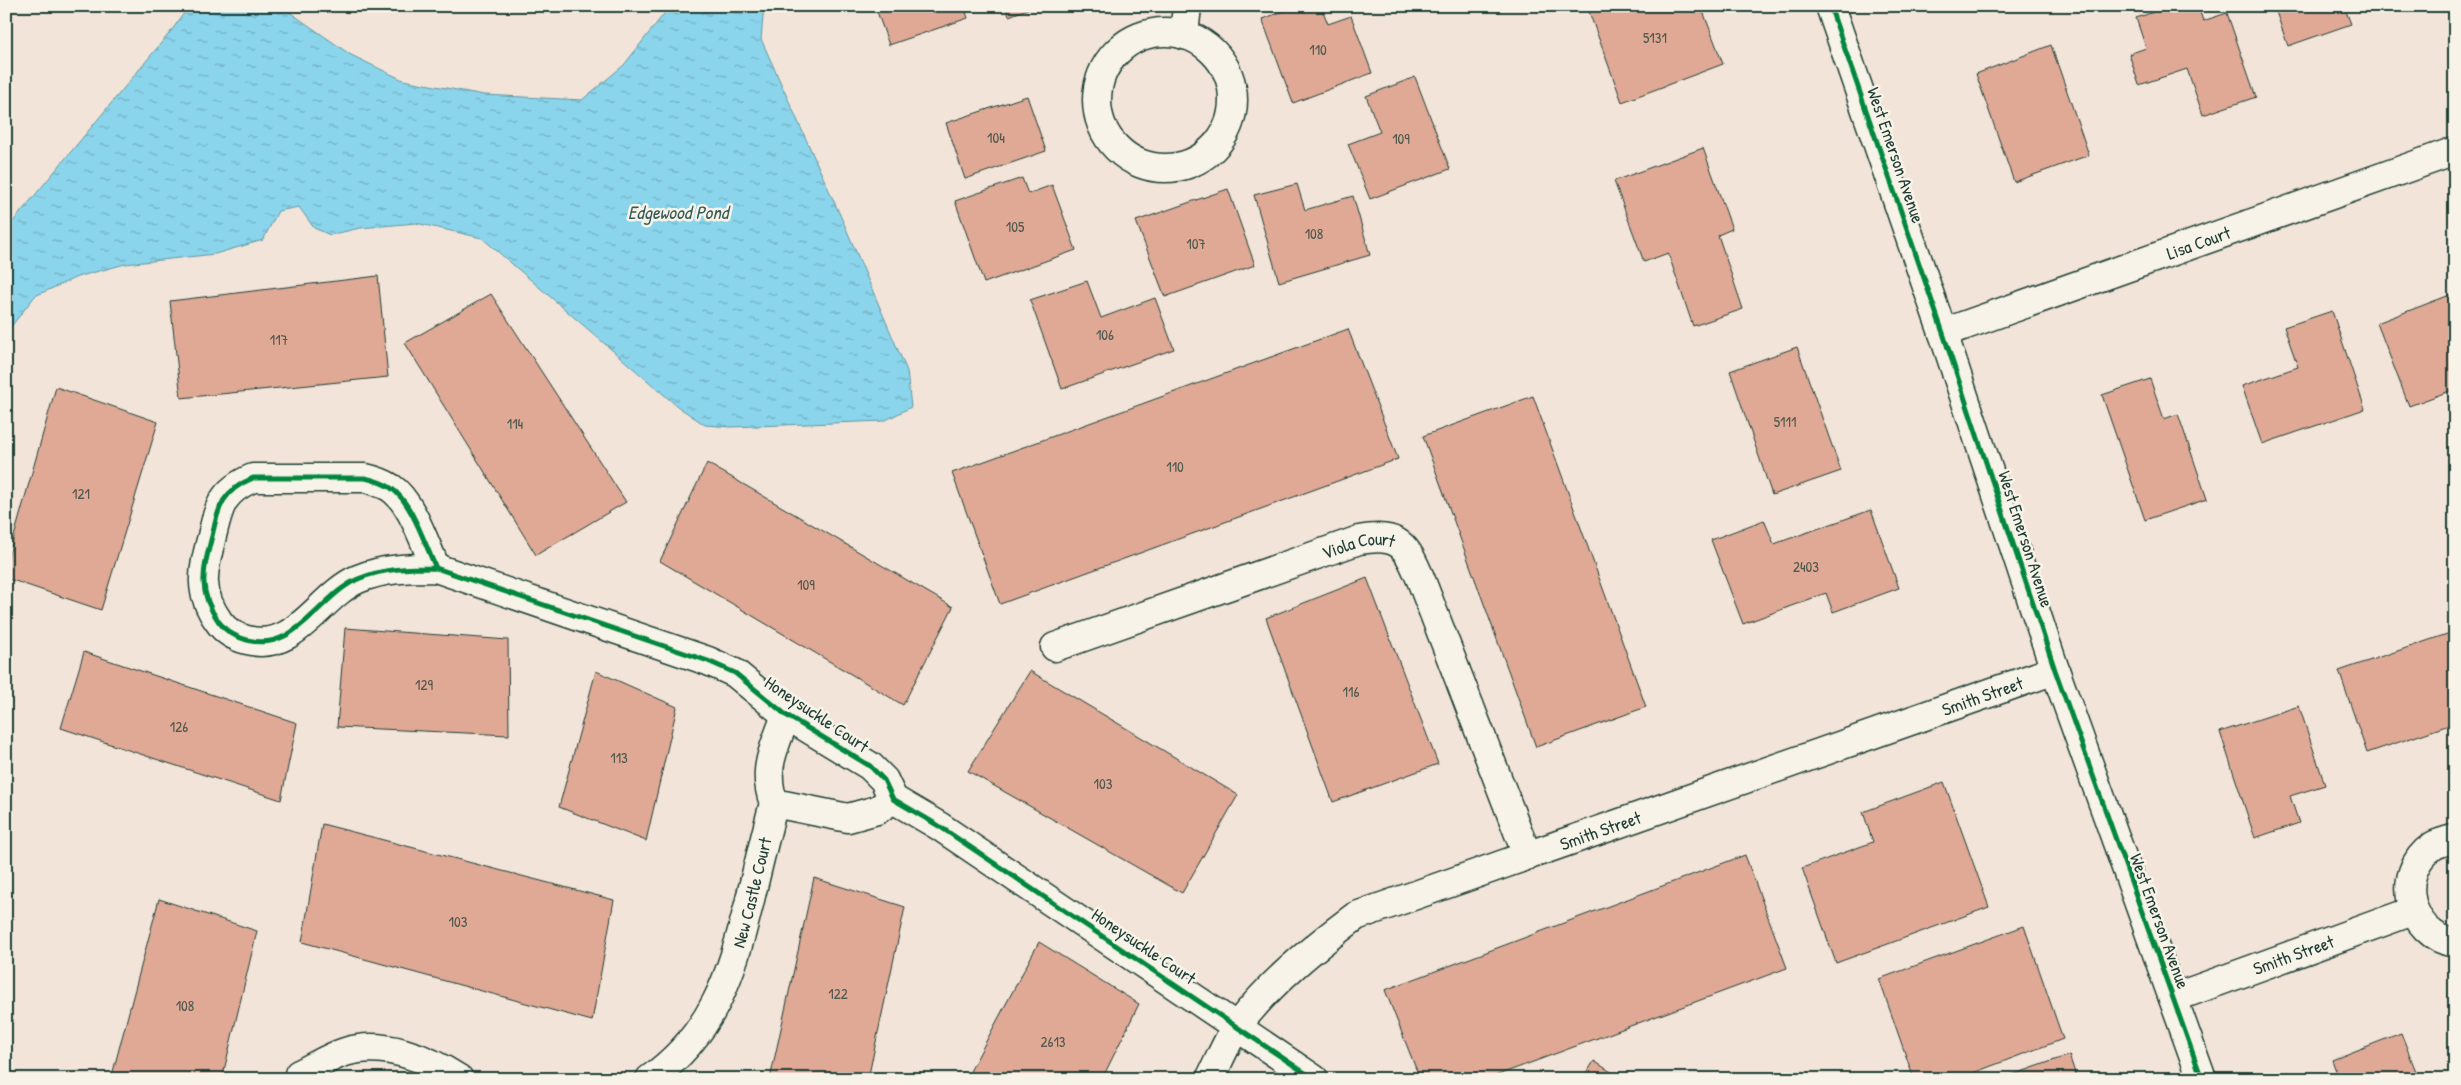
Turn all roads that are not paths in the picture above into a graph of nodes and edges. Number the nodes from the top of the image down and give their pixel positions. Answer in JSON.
{"nodes":[{"id":1,"x":1187,"y":6,"type":"edge"},
{"id":2,"x":1830,"y":6,"type":"edge"},
{"id":3,"x":1184,"y":34,"type":"junction"},
{"id":4,"x":2455,"y":151,"type":"edge"},
{"id":5,"x":1943,"y":333,"type":"junction"},
{"id":6,"x":436,"y":568,"type":"junction"},
{"id":7,"x":1055,"y":648,"type":"dead end"},
{"id":8,"x":2055,"y":670,"type":"junction"},
{"id":9,"x":786,"y":715,"type":"junction"},
{"id":10,"x":893,"y":799,"type":"junction"},
{"id":11,"x":774,"y":803,"type":"junction"},
{"id":12,"x":2455,"y":838,"type":"edge"},
{"id":13,"x":1527,"y":855,"type":"junction"},
{"id":14,"x":2413,"y":911,"type":"junction"},
{"id":15,"x":2455,"y":943,"type":"edge"},
{"id":16,"x":2173,"y":998,"type":"junction"},
{"id":17,"x":1238,"y":1026,"type":"junction"},
{"id":18,"x":298,"y":1079,"type":"edge"},
{"id":19,"x":458,"y":1079,"type":"edge"},
{"id":20,"x":650,"y":1079,"type":"edge"},
{"id":21,"x":1210,"y":1079,"type":"edge"},
{"id":22,"x":1314,"y":1079,"type":"edge"},
{"id":23,"x":2202,"y":1079,"type":"edge"}],
"edges":[{"from":1,"to":3,"type":"street"},
{"from":2,"to":5,"type":"street","name":"West Emerson Avenue"},
{"from":3,"to":3,"type":"street"},
{"from":4,"to":5,"type":"street","name":"Lisa Court"},
{"from":5,"to":8,"type":"street","name":"West Emerson Avenue"},
{"from":6,"to":6,"type":"street","name":"Honeysuckle Court"},
{"from":6,"to":9,"type":"street","name":"Honeysuckle Court"},
{"from":7,"to":13,"type":"street","name":"Viola Court"},
{"from":8,"to":13,"type":"street","name":"Smith Street"},
{"from":8,"to":16,"type":"street","name":"West Emerson Avenue"},
{"from":9,"to":10,"type":"street","name":"Honeysuckle Court"},
{"from":9,"to":11,"type":"street"},
{"from":10,"to":11,"type":"street"},
{"from":10,"to":17,"type":"street","name":"Honeysuckle Court"},
{"from":11,"to":20,"type":"street","name":"New Castle Court"},
{"from":12,"to":14,"type":"street"},
{"from":13,"to":17,"type":"street","name":"Smith Street"},
{"from":14,"to":15,"type":"street"},
{"from":14,"to":16,"type":"street","name":"Smith Street"},
{"from":16,"to":23,"type":"street","name":"West Emerson Avenue"},
{"from":17,"to":21,"type":"street","name":"Smith Street"},
{"from":17,"to":22,"type":"street","name":"Honeysuckle Court"},
{"from":18,"to":19,"type":"street"}]}
